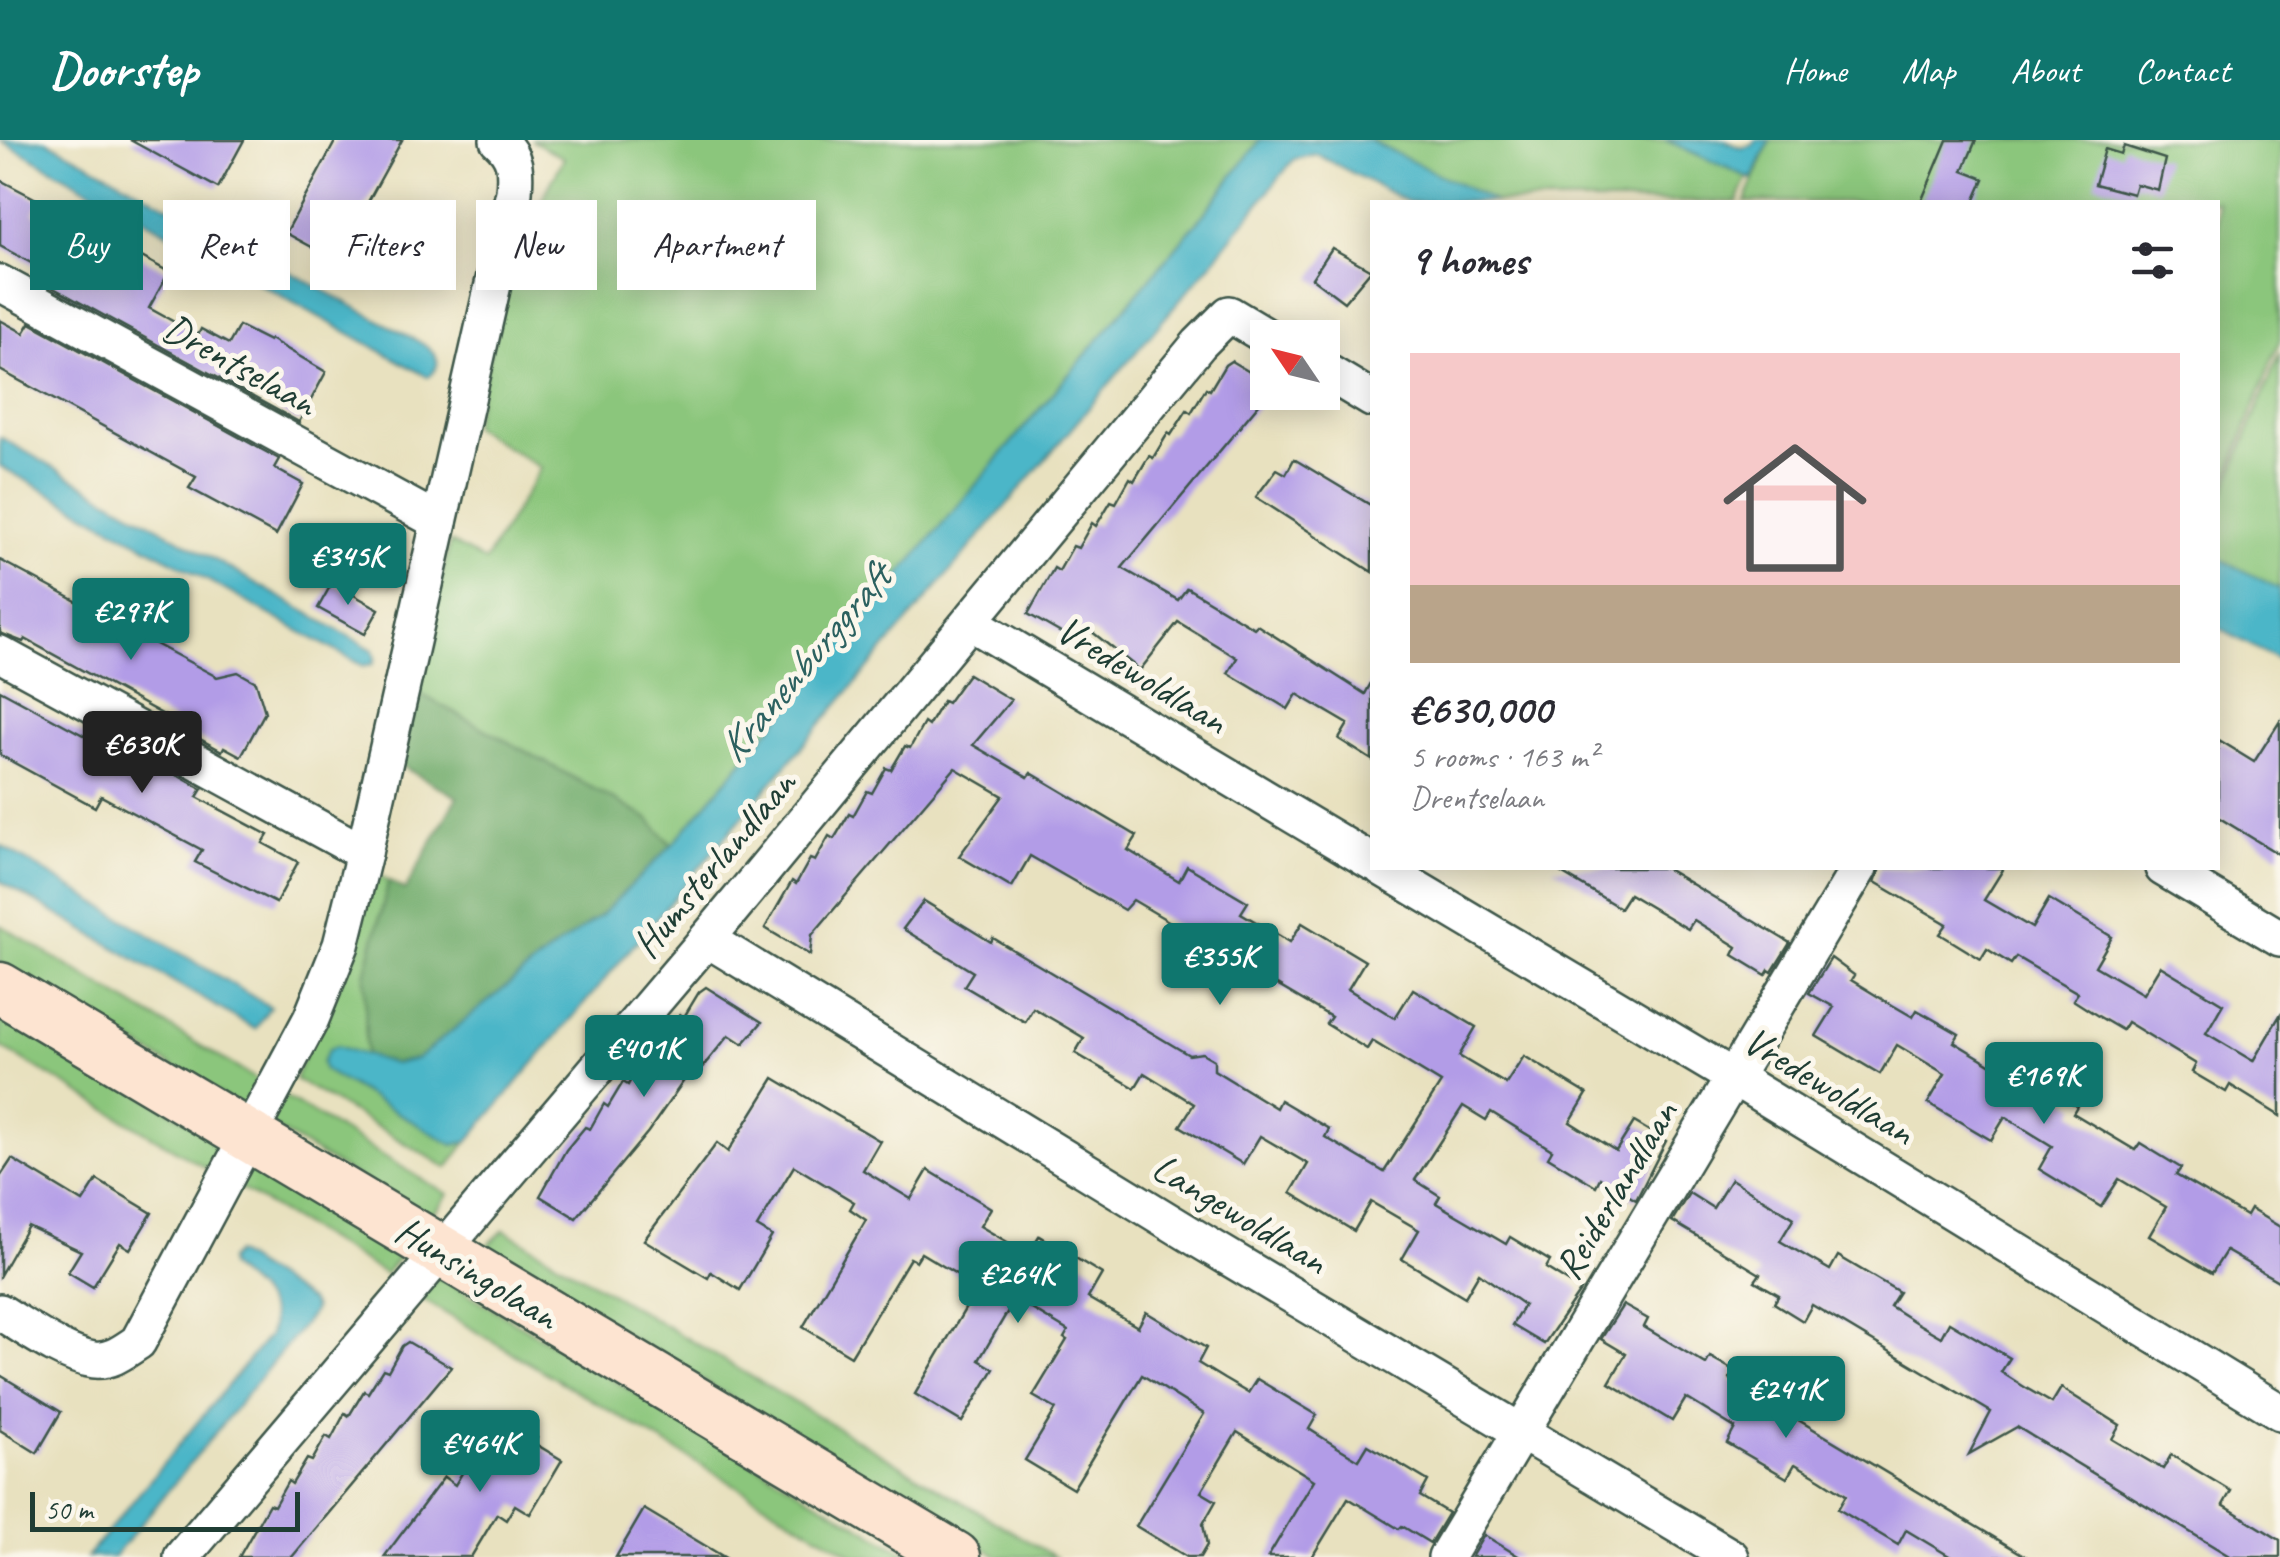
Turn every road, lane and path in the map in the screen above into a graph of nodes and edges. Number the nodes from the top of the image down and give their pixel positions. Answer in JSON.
{"nodes":[{"id":1,"x":498,"y":140,"type":"edge"},
{"id":2,"x":0,"y":283,"type":"edge"},
{"id":3,"x":1250,"y":327,"type":"edge"},
{"id":4,"x":1340,"y":380,"type":"edge"},
{"id":5,"x":1370,"y":398,"type":"edge"},
{"id":6,"x":440,"y":522,"type":"junction"},
{"id":7,"x":970,"y":622,"type":"junction"},
{"id":8,"x":0,"y":654,"type":"edge"},
{"id":9,"x":364,"y":853,"type":"junction"},
{"id":10,"x":1370,"y":861,"type":"edge"},
{"id":11,"x":1385,"y":870,"type":"edge"},
{"id":12,"x":1857,"y":870,"type":"edge"},
{"id":13,"x":2166,"y":870,"type":"edge"},
{"id":14,"x":2280,"y":938,"type":"edge"},
{"id":15,"x":707,"y":939,"type":"junction"},
{"id":16,"x":0,"y":988,"type":"edge"},
{"id":17,"x":1733,"y":1076,"type":"junction"},
{"id":18,"x":248,"y":1137,"type":"junction"},
{"id":19,"x":441,"y":1252,"type":"junction"},
{"id":20,"x":0,"y":1312,"type":"edge"},
{"id":21,"x":2280,"y":1412,"type":"edge"},
{"id":22,"x":1520,"y":1433,"type":"junction"},
{"id":23,"x":182,"y":1557,"type":"edge"},
{"id":24,"x":955,"y":1557,"type":"edge"},
{"id":25,"x":1446,"y":1557,"type":"edge"},
{"id":26,"x":1731,"y":1557,"type":"edge"}],
"edges":[{"from":1,"to":6,"type":"street"},
{"from":2,"to":6,"type":"street","name":"Drentselaan"},
{"from":3,"to":7,"type":"street","name":"Humsterlandlaan"},
{"from":4,"to":5,"type":"street"},
{"from":6,"to":9,"type":"street"},
{"from":7,"to":10,"type":"street","name":"Vredewoldlaan"},
{"from":7,"to":15,"type":"street","name":"Humsterlandlaan"},
{"from":8,"to":9,"type":"street"},
{"from":9,"to":18,"type":"street"},
{"from":11,"to":17,"type":"street","name":"Vredewoldlaan"},
{"from":12,"to":17,"type":"street","name":"Reiderlandlaan"},
{"from":13,"to":14,"type":"street"},
{"from":15,"to":19,"type":"street","name":"Humsterlandlaan"},
{"from":15,"to":22,"type":"street","name":"Langewoldlaan"},
{"from":16,"to":18,"type":"street","name":"Hunsingolaan"},
{"from":17,"to":21,"type":"street","name":"Vredewoldlaan"},
{"from":17,"to":22,"type":"street","name":"Reiderlandlaan"},
{"from":18,"to":19,"type":"street","name":"Hunsingolaan"},
{"from":18,"to":20,"type":"street"},
{"from":19,"to":23,"type":"street","name":"Humsterlandlaan"},
{"from":19,"to":24,"type":"street","name":"Hunsingolaan"},
{"from":22,"to":25,"type":"street","name":"Reiderlandlaan"},
{"from":22,"to":26,"type":"street","name":"Langewoldlaan"}]}
